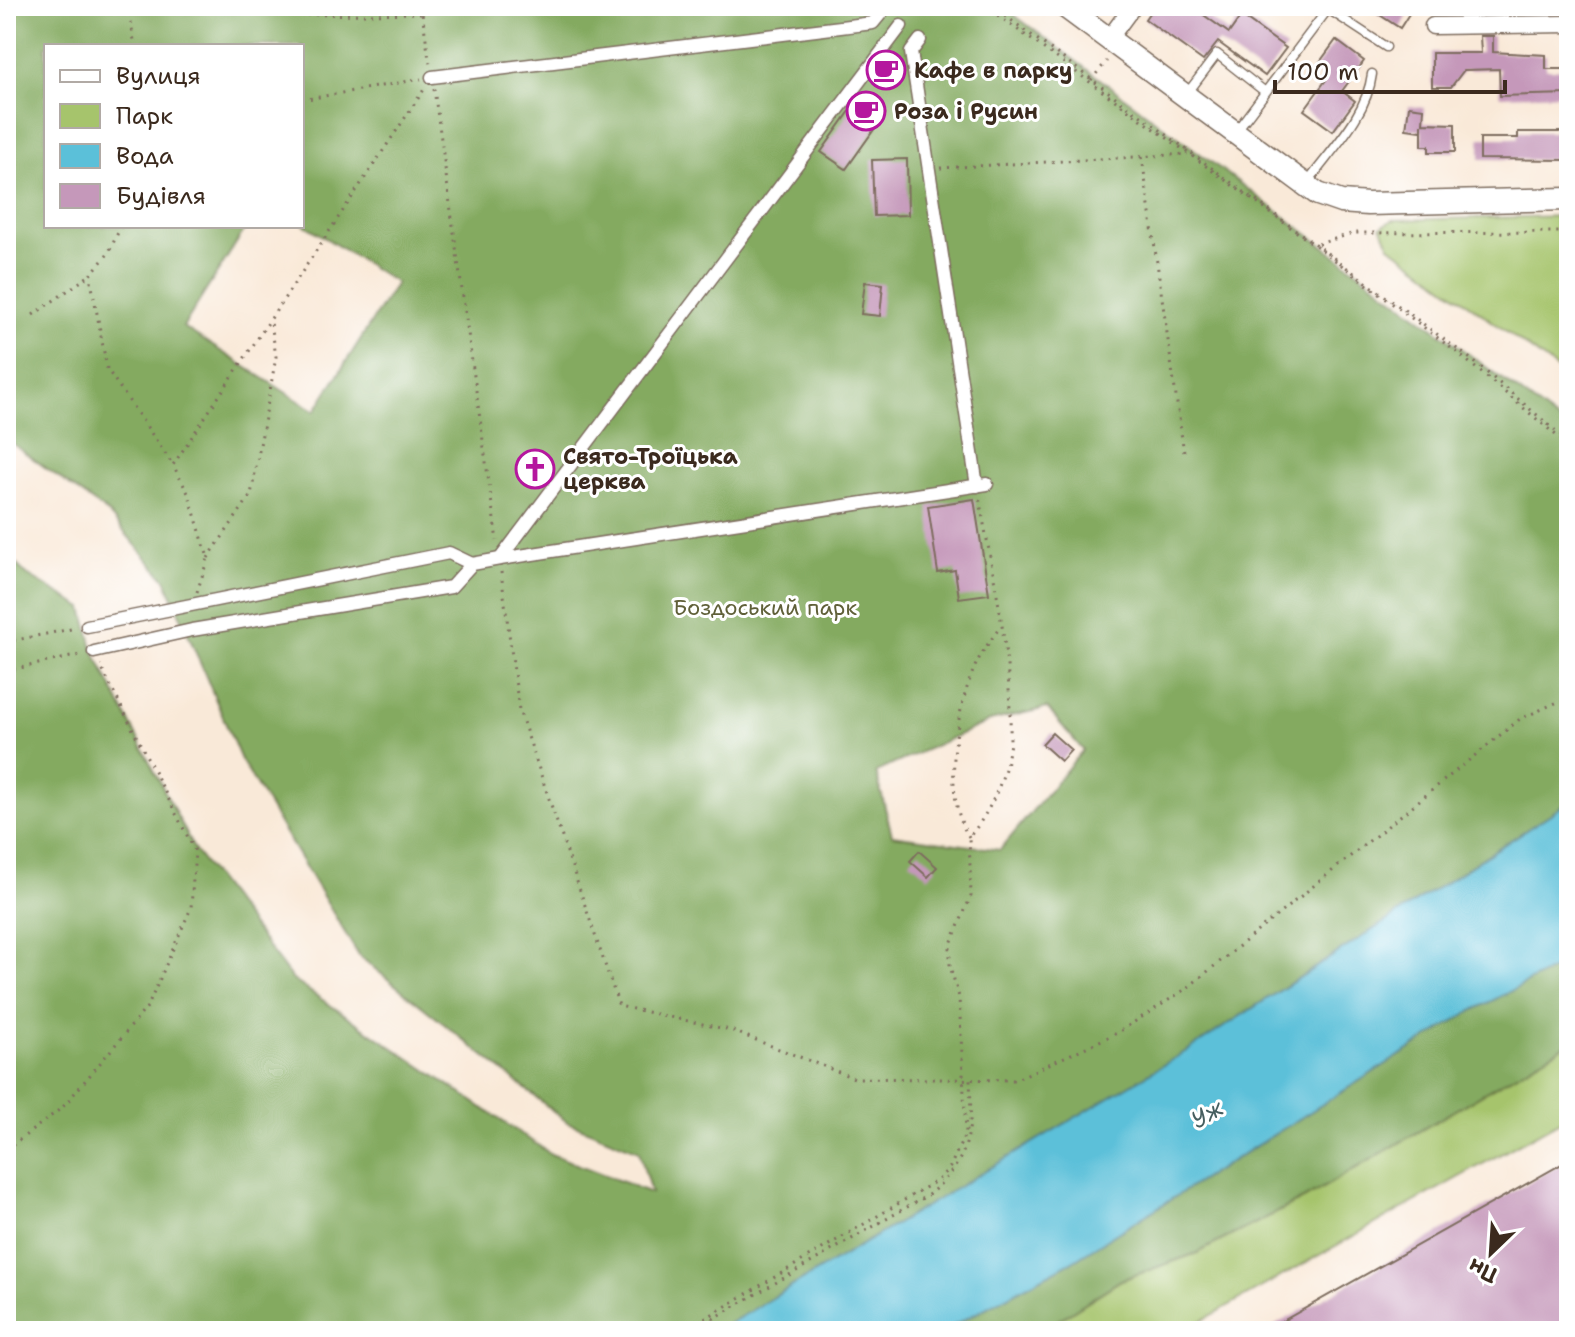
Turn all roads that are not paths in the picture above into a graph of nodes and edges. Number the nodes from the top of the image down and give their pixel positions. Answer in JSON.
{"nodes":[{"id":1,"x":1064,"y":6,"type":"edge"},
{"id":2,"x":1133,"y":6,"type":"edge"},
{"id":3,"x":882,"y":12,"type":"dead end"},
{"id":4,"x":1569,"y":24,"type":"edge"},
{"id":5,"x":901,"y":26,"type":"dead end"},
{"id":6,"x":1433,"y":26,"type":"dead end"},
{"id":7,"x":920,"y":40,"type":"dead end"},
{"id":8,"x":1386,"y":47,"type":"dead end"},
{"id":9,"x":1108,"y":50,"type":"junction"},
{"id":10,"x":1372,"y":74,"type":"dead end"},
{"id":11,"x":432,"y":77,"type":"road end"},
{"id":12,"x":1264,"y":91,"type":"junction"},
{"id":13,"x":1184,"y":97,"type":"junction"},
{"id":14,"x":1234,"y":134,"type":"junction"},
{"id":15,"x":1304,"y":187,"type":"junction"},
{"id":16,"x":1569,"y":199,"type":"edge"},
{"id":17,"x":500,"y":559,"type":"junction"},
{"id":18,"x":472,"y":564,"type":"junction"},
{"id":19,"x":87,"y":626,"type":"road end"},
{"id":20,"x":94,"y":652,"type":"road end"}],
"edges":[{"from":1,"to":9,"type":"street"},
{"from":2,"to":9,"type":"street"},
{"from":3,"to":11,"type":"street"},
{"from":4,"to":6,"type":"street"},
{"from":5,"to":17,"type":"street"},
{"from":7,"to":17,"type":"street"},
{"from":8,"to":12,"type":"lane"},
{"from":9,"to":13,"type":"street"},
{"from":10,"to":15,"type":"lane"},
{"from":12,"to":13,"type":"lane"},
{"from":12,"to":14,"type":"lane"},
{"from":13,"to":14,"type":"street"},
{"from":14,"to":15,"type":"street"},
{"from":15,"to":16,"type":"street"},
{"from":17,"to":18,"type":"street"},
{"from":18,"to":19,"type":"street"},
{"from":18,"to":20,"type":"street"}]}
